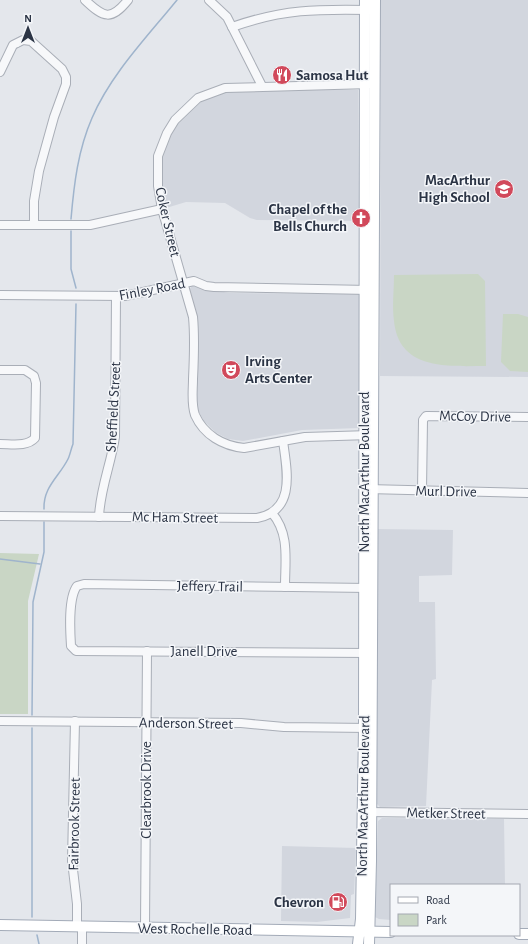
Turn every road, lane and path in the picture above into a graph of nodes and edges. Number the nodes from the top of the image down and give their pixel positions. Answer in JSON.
{"nodes":[{"id":1,"x":85,"y":0,"type":"edge"},
{"id":2,"x":128,"y":0,"type":"edge"},
{"id":3,"x":209,"y":0,"type":"edge"},
{"id":4,"x":370,"y":5,"type":"edge"},
{"id":5,"x":232,"y":27,"type":"junction"},
{"id":6,"x":0,"y":72,"type":"edge"},
{"id":7,"x":369,"y":84,"type":"junction"},
{"id":8,"x":262,"y":86,"type":"junction"},
{"id":9,"x":162,"y":209,"type":"junction"},
{"id":10,"x":0,"y":225,"type":"edge"},
{"id":11,"x":34,"y":225,"type":"junction"},
{"id":12,"x":183,"y":284,"type":"junction"},
{"id":13,"x":369,"y":290,"type":"junction"},
{"id":14,"x":0,"y":295,"type":"edge"},
{"id":15,"x":116,"y":296,"type":"junction"},
{"id":16,"x":0,"y":370,"type":"edge"},
{"id":17,"x":528,"y":417,"type":"edge"},
{"id":18,"x":369,"y":436,"type":"junction"},
{"id":19,"x":283,"y":441,"type":"junction"},
{"id":20,"x":0,"y":444,"type":"edge"},
{"id":21,"x":368,"y":489,"type":"junction"},
{"id":22,"x":422,"y":490,"type":"junction"},
{"id":23,"x":528,"y":492,"type":"edge"},
{"id":24,"x":272,"y":513,"type":"junction"},
{"id":25,"x":0,"y":516,"type":"edge"},
{"id":26,"x":100,"y":516,"type":"junction"},
{"id":27,"x":285,"y":587,"type":"junction"},
{"id":28,"x":368,"y":588,"type":"junction"},
{"id":29,"x":71,"y":614,"type":"joint"},
{"id":30,"x":147,"y":651,"type":"junction"},
{"id":31,"x":368,"y":653,"type":"junction"},
{"id":32,"x":0,"y":721,"type":"edge"},
{"id":33,"x":75,"y":721,"type":"junction"},
{"id":34,"x":146,"y":722,"type":"junction"},
{"id":35,"x":368,"y":728,"type":"junction"},
{"id":36,"x":367,"y":812,"type":"junction"},
{"id":37,"x":528,"y":814,"type":"edge"},
{"id":38,"x":363,"y":826,"type":"junction"},
{"id":39,"x":371,"y":861,"type":"junction"},
{"id":40,"x":0,"y":925,"type":"edge"},
{"id":41,"x":79,"y":927,"type":"junction"},
{"id":42,"x":145,"y":928,"type":"junction"},
{"id":43,"x":364,"y":932,"type":"junction"},
{"id":44,"x":390,"y":932,"type":"edge"},
{"id":45,"x":82,"y":944,"type":"edge"},
{"id":46,"x":358,"y":944,"type":"edge"},
{"id":47,"x":369,"y":944,"type":"edge"}],
"edges":[{"from":1,"to":2,"type":"street"},
{"from":3,"to":5,"type":"street"},
{"from":4,"to":5,"type":"street"},
{"from":4,"to":7,"type":"main road","name":"North MacArthur Boulevard"},
{"from":5,"to":8,"type":"street"},
{"from":6,"to":11,"type":"street"},
{"from":7,"to":8,"type":"street","name":"Coker Street"},
{"from":7,"to":13,"type":"main road","name":"North MacArthur Boulevard"},
{"from":8,"to":9,"type":"street","name":"Coker Street"},
{"from":9,"to":11,"type":"street"},
{"from":9,"to":12,"type":"street","name":"Coker Street"},
{"from":10,"to":11,"type":"street"},
{"from":12,"to":13,"type":"street","name":"Finley Road"},
{"from":12,"to":15,"type":"street","name":"Finley Road"},
{"from":12,"to":19,"type":"street","name":"Coker Street"},
{"from":13,"to":18,"type":"main road","name":"North MacArthur Boulevard"},
{"from":14,"to":15,"type":"street","name":"Finley Road"},
{"from":15,"to":26,"type":"street","name":"Sheffield Street"},
{"from":16,"to":20,"type":"street"},
{"from":17,"to":22,"type":"street","name":"McCoy Drive"},
{"from":18,"to":19,"type":"street","name":"Coker Street"},
{"from":18,"to":21,"type":"main road","name":"North MacArthur Boulevard"},
{"from":19,"to":24,"type":"street"},
{"from":21,"to":22,"type":"street","name":"Murl Drive"},
{"from":21,"to":28,"type":"main road","name":"North MacArthur Boulevard"},
{"from":22,"to":23,"type":"street","name":"Murl Drive"},
{"from":24,"to":26,"type":"street","name":"Mc Ham Street"},
{"from":24,"to":27,"type":"street"},
{"from":25,"to":26,"type":"street","name":"Mc Ham Street"},
{"from":27,"to":28,"type":"street","name":"Jeffery Trail"},
{"from":27,"to":29,"type":"street","name":"Jeffery Trail"},
{"from":28,"to":31,"type":"main road","name":"North MacArthur Boulevard"},
{"from":29,"to":30,"type":"street","name":"Janell Drive"},
{"from":30,"to":31,"type":"street","name":"Janell Drive"},
{"from":30,"to":34,"type":"street","name":"Clearbrook Drive"},
{"from":31,"to":35,"type":"main road","name":"North MacArthur Boulevard"},
{"from":32,"to":33,"type":"street","name":"Anderson Street"},
{"from":33,"to":34,"type":"street","name":"Anderson Street"},
{"from":33,"to":41,"type":"street","name":"Fairbrook Street"},
{"from":34,"to":35,"type":"street","name":"Anderson Street"},
{"from":34,"to":42,"type":"street","name":"Clearbrook Drive"},
{"from":35,"to":36,"type":"main road","name":"North MacArthur Boulevard"},
{"from":36,"to":37,"type":"street","name":"Metker Street"},
{"from":36,"to":38,"type":"main road","name":"North MacArthur Boulevard"},
{"from":36,"to":39,"type":"main road","name":"North MacArthur Boulevard"},
{"from":38,"to":39,"type":"main road"},
{"from":38,"to":43,"type":"main road","name":"North MacArthur Boulevard"},
{"from":39,"to":43,"type":"main road","name":"North MacArthur Boulevard"},
{"from":40,"to":41,"type":"main road","name":"West Rochelle Road"},
{"from":41,"to":42,"type":"main road","name":"West Rochelle Road"},
{"from":41,"to":45,"type":"street","name":"Fairbrook Street"},
{"from":42,"to":43,"type":"main road","name":"West Rochelle Road"},
{"from":43,"to":44,"type":"main road","name":"West Rochelle Road"},
{"from":43,"to":46,"type":"main road","name":"North MacArthur Boulevard"},
{"from":43,"to":47,"type":"main road","name":"North MacArthur Boulevard"}]}
